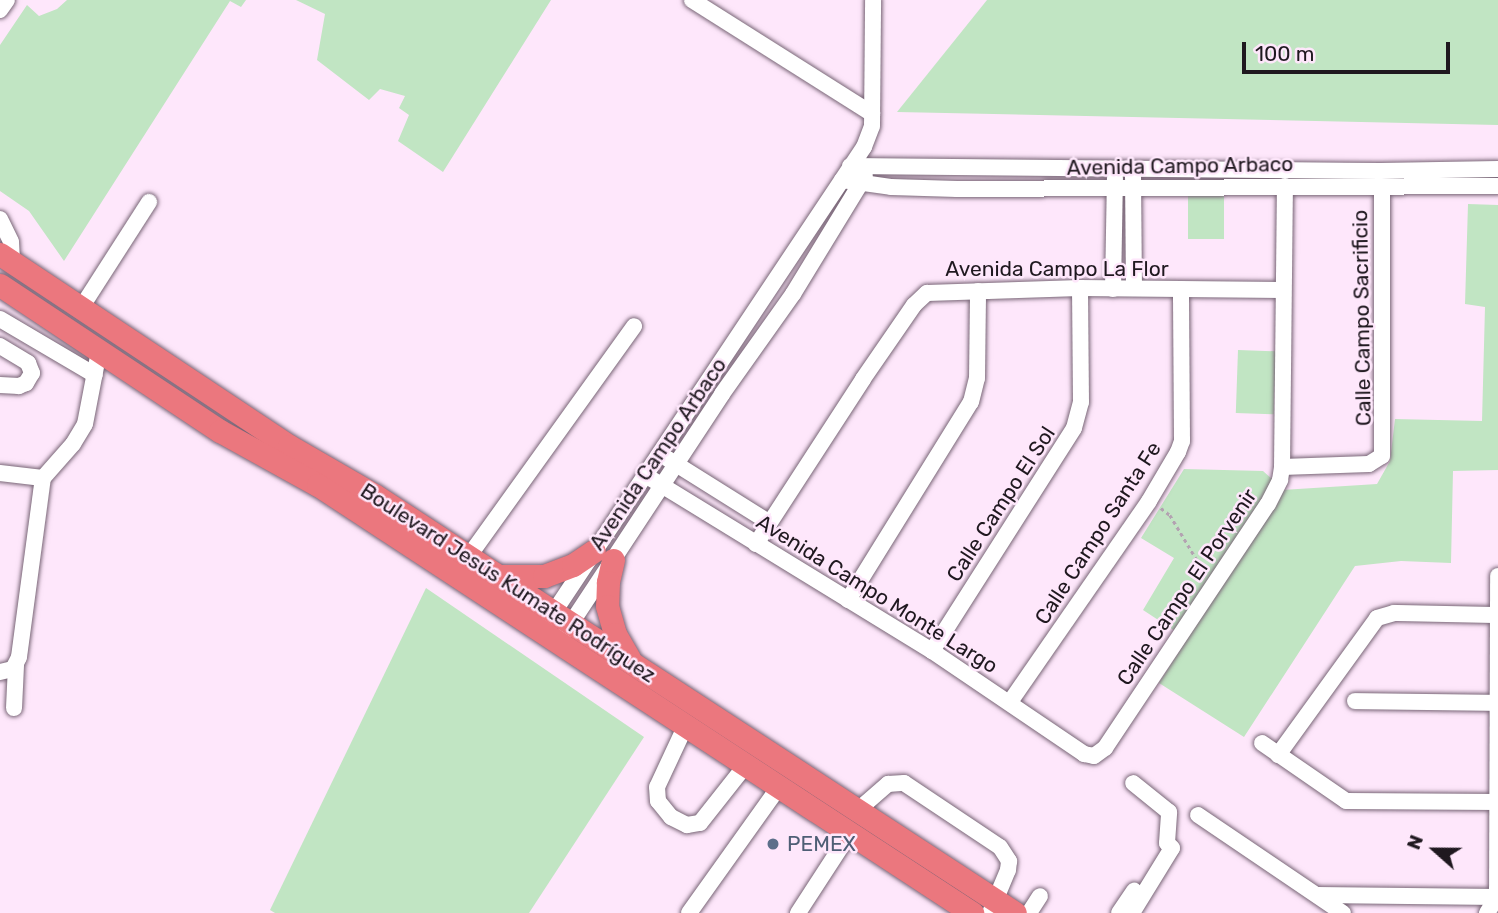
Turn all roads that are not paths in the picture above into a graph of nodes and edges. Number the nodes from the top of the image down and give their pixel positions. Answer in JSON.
{"nodes":[{"id":1,"x":7,"y":0,"type":"edge"},
{"id":2,"x":692,"y":0,"type":"edge"},
{"id":3,"x":873,"y":0,"type":"edge"},
{"id":4,"x":0,"y":10,"type":"edge"},
{"id":5,"x":872,"y":114,"type":"junction"},
{"id":6,"x":864,"y":147,"type":"junction"},
{"id":7,"x":850,"y":166,"type":"junction"},
{"id":8,"x":867,"y":166,"type":"junction"},
{"id":9,"x":1115,"y":169,"type":"junction"},
{"id":10,"x":1133,"y":169,"type":"junction"},
{"id":11,"x":1498,"y":169,"type":"edge"},
{"id":12,"x":842,"y":180,"type":"junction"},
{"id":13,"x":863,"y":184,"type":"junction"},
{"id":14,"x":1132,"y":186,"type":"junction"},
{"id":15,"x":1285,"y":186,"type":"junction"},
{"id":16,"x":1498,"y":186,"type":"edge"},
{"id":17,"x":1114,"y":187,"type":"junction"},
{"id":18,"x":1382,"y":188,"type":"junction"},
{"id":19,"x":149,"y":202,"type":"dead end"},
{"id":20,"x":0,"y":219,"type":"edge"},
{"id":21,"x":6,"y":258,"type":"edge"},
{"id":22,"x":0,"y":285,"type":"edge"},
{"id":23,"x":1080,"y":288,"type":"junction"},
{"id":24,"x":1133,"y":288,"type":"junction"},
{"id":25,"x":1113,"y":289,"type":"junction"},
{"id":26,"x":1181,"y":289,"type":"junction"},
{"id":27,"x":1282,"y":290,"type":"junction"},
{"id":28,"x":978,"y":291,"type":"junction"},
{"id":29,"x":81,"y":307,"type":"junction"},
{"id":30,"x":42,"y":313,"type":"junction"},
{"id":31,"x":0,"y":319,"type":"edge"},
{"id":32,"x":635,"y":326,"type":"dead end"},
{"id":33,"x":30,"y":338,"type":"junction"},
{"id":34,"x":3,"y":349,"type":"edge"},
{"id":35,"x":99,"y":351,"type":"junction"},
{"id":36,"x":95,"y":374,"type":"junction"},
{"id":37,"x":0,"y":384,"type":"edge"},
{"id":38,"x":236,"y":410,"type":"junction"},
{"id":39,"x":220,"y":431,"type":"junction"},
{"id":40,"x":659,"y":453,"type":"junction"},
{"id":41,"x":676,"y":464,"type":"junction"},
{"id":42,"x":1282,"y":467,"type":"junction"},
{"id":43,"x":0,"y":473,"type":"edge"},
{"id":44,"x":645,"y":475,"type":"junction"},
{"id":45,"x":43,"y":478,"type":"junction"},
{"id":46,"x":662,"y":485,"type":"junction"},
{"id":47,"x":770,"y":523,"type":"junction"},
{"id":48,"x":756,"y":544,"type":"junction"},
{"id":49,"x":603,"y":555,"type":"junction"},
{"id":50,"x":468,"y":556,"type":"junction"},
{"id":51,"x":499,"y":576,"type":"junction"},
{"id":52,"x":1498,"y":576,"type":"edge"},
{"id":53,"x":848,"y":600,"type":"junction"},
{"id":54,"x":1498,"y":615,"type":"edge"},
{"id":55,"x":563,"y":617,"type":"junction"},
{"id":56,"x":548,"y":638,"type":"junction"},
{"id":57,"x":932,"y":651,"type":"junction"},
{"id":58,"x":633,"y":663,"type":"junction"},
{"id":59,"x":16,"y":665,"type":"junction"},
{"id":60,"x":0,"y":672,"type":"edge"},
{"id":61,"x":1354,"y":701,"type":"dead end"},
{"id":62,"x":1010,"y":702,"type":"junction"},
{"id":63,"x":1497,"y":703,"type":"edge"},
{"id":64,"x":14,"y":708,"type":"dead end"},
{"id":65,"x":685,"y":727,"type":"junction"},
{"id":66,"x":1262,"y":743,"type":"dead end"},
{"id":67,"x":1084,"y":754,"type":"joint"},
{"id":68,"x":1278,"y":755,"type":"junction"},
{"id":69,"x":745,"y":766,"type":"junction"},
{"id":70,"x":1133,"y":783,"type":"dead end"},
{"id":71,"x":779,"y":788,"type":"junction"},
{"id":72,"x":1497,"y":802,"type":"edge"},
{"id":73,"x":858,"y":810,"type":"junction"},
{"id":74,"x":1198,"y":815,"type":"dead end"},
{"id":75,"x":849,"y":834,"type":"junction"},
{"id":76,"x":1167,"y":843,"type":"junction"},
{"id":77,"x":1317,"y":895,"type":"junction"},
{"id":78,"x":1041,"y":896,"type":"dead end"},
{"id":79,"x":1497,"y":897,"type":"edge"},
{"id":80,"x":1001,"y":909,"type":"edge"},
{"id":81,"x":959,"y":910,"type":"edge"},
{"id":82,"x":689,"y":913,"type":"edge"},
{"id":83,"x":798,"y":913,"type":"edge"},
{"id":84,"x":1029,"y":913,"type":"edge"},
{"id":85,"x":1119,"y":913,"type":"edge"},
{"id":86,"x":1132,"y":913,"type":"edge"},
{"id":87,"x":1343,"y":913,"type":"edge"},
{"id":88,"x":1487,"y":913,"type":"edge"}],
"edges":[{"from":1,"to":4,"type":"street"},
{"from":2,"to":5,"type":"street"},
{"from":3,"to":5,"type":"street"},
{"from":5,"to":6,"type":"street"},
{"from":6,"to":7,"type":"street"},
{"from":6,"to":8,"type":"street"},
{"from":7,"to":8,"type":"street","name":"Avenida Campo Arbaco"},
{"from":7,"to":12,"type":"street","name":"Avenida Campo Arbaco"},
{"from":8,"to":9,"type":"street","name":"Avenida Campo Arbaco"},
{"from":8,"to":13,"type":"street","name":"Avenida Campo Arbaco"},
{"from":9,"to":10,"type":"street","name":"Avenida Campo Arbaco"},
{"from":9,"to":17,"type":"street"},
{"from":10,"to":11,"type":"street","name":"Avenida Campo Arbaco"},
{"from":10,"to":14,"type":"street"},
{"from":12,"to":13,"type":"street","name":"Avenida Campo Arbaco"},
{"from":12,"to":40,"type":"street","name":"Avenida Campo Arbaco"},
{"from":13,"to":17,"type":"street","name":"Avenida Campo Arbaco"},
{"from":13,"to":41,"type":"street","name":"Avenida Campo Arbaco"},
{"from":14,"to":15,"type":"street","name":"Avenida Campo Arbaco"},
{"from":14,"to":17,"type":"street","name":"Avenida Campo Arbaco"},
{"from":14,"to":24,"type":"street"},
{"from":15,"to":18,"type":"street","name":"Avenida Campo Arbaco"},
{"from":15,"to":27,"type":"street","name":"Calle Campo El Porvenir"},
{"from":16,"to":18,"type":"street","name":"Avenida Campo Arbaco"},
{"from":17,"to":25,"type":"street"},
{"from":18,"to":42,"type":"street","name":"Calle Campo Sacrificio"},
{"from":19,"to":29,"type":"street"},
{"from":20,"to":21,"type":"street"},
{"from":21,"to":29,"type":"highway","name":"Boulevard Jesús Kumate Rodríguez"},
{"from":22,"to":30,"type":"highway","name":"Boulevard Jesús Kumate Rodríguez"},
{"from":23,"to":25,"type":"street","name":"Avenida Campo La Flor"},
{"from":23,"to":28,"type":"street","name":"Avenida Campo La Flor"},
{"from":23,"to":57,"type":"street","name":"Calle Campo El Sol"},
{"from":24,"to":25,"type":"street","name":"Avenida Campo La Flor"},
{"from":24,"to":26,"type":"street","name":"Avenida Campo La Flor"},
{"from":26,"to":27,"type":"street","name":"Avenida Campo La Flor"},
{"from":26,"to":62,"type":"street","name":"Calle Campo Santa Fe"},
{"from":27,"to":42,"type":"street","name":"Calle Campo El Porvenir"},
{"from":28,"to":47,"type":"street","name":"Avenida Campo La Flor"},
{"from":28,"to":53,"type":"street"},
{"from":29,"to":38,"type":"highway","name":"Boulevard Jesús Kumate Rodríguez"},
{"from":30,"to":33,"type":"street"},
{"from":30,"to":35,"type":"highway","name":"Boulevard Jesús Kumate Rodríguez"},
{"from":31,"to":33,"type":"street"},
{"from":32,"to":50,"type":"street"},
{"from":33,"to":36,"type":"street"},
{"from":34,"to":37,"type":"street"},
{"from":35,"to":36,"type":"street"},
{"from":35,"to":39,"type":"highway","name":"Boulevard Jesús Kumate Rodríguez"},
{"from":36,"to":45,"type":"street"},
{"from":38,"to":39,"type":"highway"},
{"from":38,"to":50,"type":"highway","name":"Boulevard Jesús Kumate Rodríguez"},
{"from":39,"to":56,"type":"highway","name":"Boulevard Jesús Kumate Rodríguez"},
{"from":40,"to":41,"type":"street"},
{"from":40,"to":44,"type":"street","name":"Avenida Campo Arbaco"},
{"from":41,"to":46,"type":"street","name":"Avenida Campo Arbaco"},
{"from":41,"to":47,"type":"street"},
{"from":42,"to":67,"type":"street","name":"Calle Campo El Porvenir"},
{"from":43,"to":45,"type":"street"},
{"from":44,"to":46,"type":"street","name":"Avenida Campo Monte Largo"},
{"from":44,"to":49,"type":"street","name":"Avenida Campo Arbaco"},
{"from":45,"to":59,"type":"street"},
{"from":46,"to":48,"type":"street","name":"Avenida Campo Monte Largo"},
{"from":46,"to":49,"type":"street","name":"Avenida Campo Arbaco"},
{"from":47,"to":48,"type":"street","name":"Avenida Campo La Flor"},
{"from":48,"to":53,"type":"street","name":"Avenida Campo Monte Largo"},
{"from":49,"to":51,"type":"highway"},
{"from":49,"to":55,"type":"street","name":"Avenida Campo Arbaco"},
{"from":49,"to":58,"type":"highway"},
{"from":50,"to":51,"type":"highway","name":"Boulevard Jesús Kumate Rodríguez"},
{"from":51,"to":55,"type":"highway","name":"Boulevard Jesús Kumate Rodríguez"},
{"from":52,"to":54,"type":"street"},
{"from":53,"to":57,"type":"street","name":"Avenida Campo Monte Largo"},
{"from":54,"to":63,"type":"street"},
{"from":54,"to":68,"type":"street"},
{"from":55,"to":56,"type":"street","name":"Avenida Campo Arbaco"},
{"from":55,"to":58,"type":"highway","name":"Boulevard Jesús Kumate Rodríguez"},
{"from":56,"to":65,"type":"highway","name":"Boulevard Jesús Kumate Rodríguez"},
{"from":57,"to":62,"type":"street","name":"Avenida Campo Monte Largo"},
{"from":58,"to":73,"type":"highway","name":"Boulevard Jesús Kumate Rodríguez"},
{"from":59,"to":60,"type":"street"},
{"from":59,"to":64,"type":"street"},
{"from":61,"to":63,"type":"street"},
{"from":62,"to":67,"type":"street","name":"Avenida Campo Monte Largo"},
{"from":63,"to":72,"type":"street"},
{"from":65,"to":69,"type":"highway","name":"Boulevard Jesús Kumate Rodríguez"},
{"from":65,"to":69,"type":"street"},
{"from":66,"to":68,"type":"street"},
{"from":68,"to":72,"type":"street"},
{"from":69,"to":71,"type":"highway","name":"Boulevard Jesús Kumate Rodríguez"},
{"from":70,"to":76,"type":"street"},
{"from":71,"to":75,"type":"highway","name":"Boulevard Jesús Kumate Rodríguez"},
{"from":71,"to":82,"type":"street"},
{"from":72,"to":79,"type":"street"},
{"from":73,"to":80,"type":"highway","name":"Boulevard Jesús Kumate Rodríguez"},
{"from":73,"to":80,"type":"street"},
{"from":74,"to":77,"type":"street"},
{"from":75,"to":81,"type":"highway","name":"Boulevard Jesús Kumate Rodríguez"},
{"from":75,"to":83,"type":"street"},
{"from":76,"to":85,"type":"street"},
{"from":76,"to":86,"type":"street"},
{"from":77,"to":79,"type":"street"},
{"from":77,"to":87,"type":"street"},
{"from":78,"to":84,"type":"street"},
{"from":79,"to":88,"type":"street"}]}
